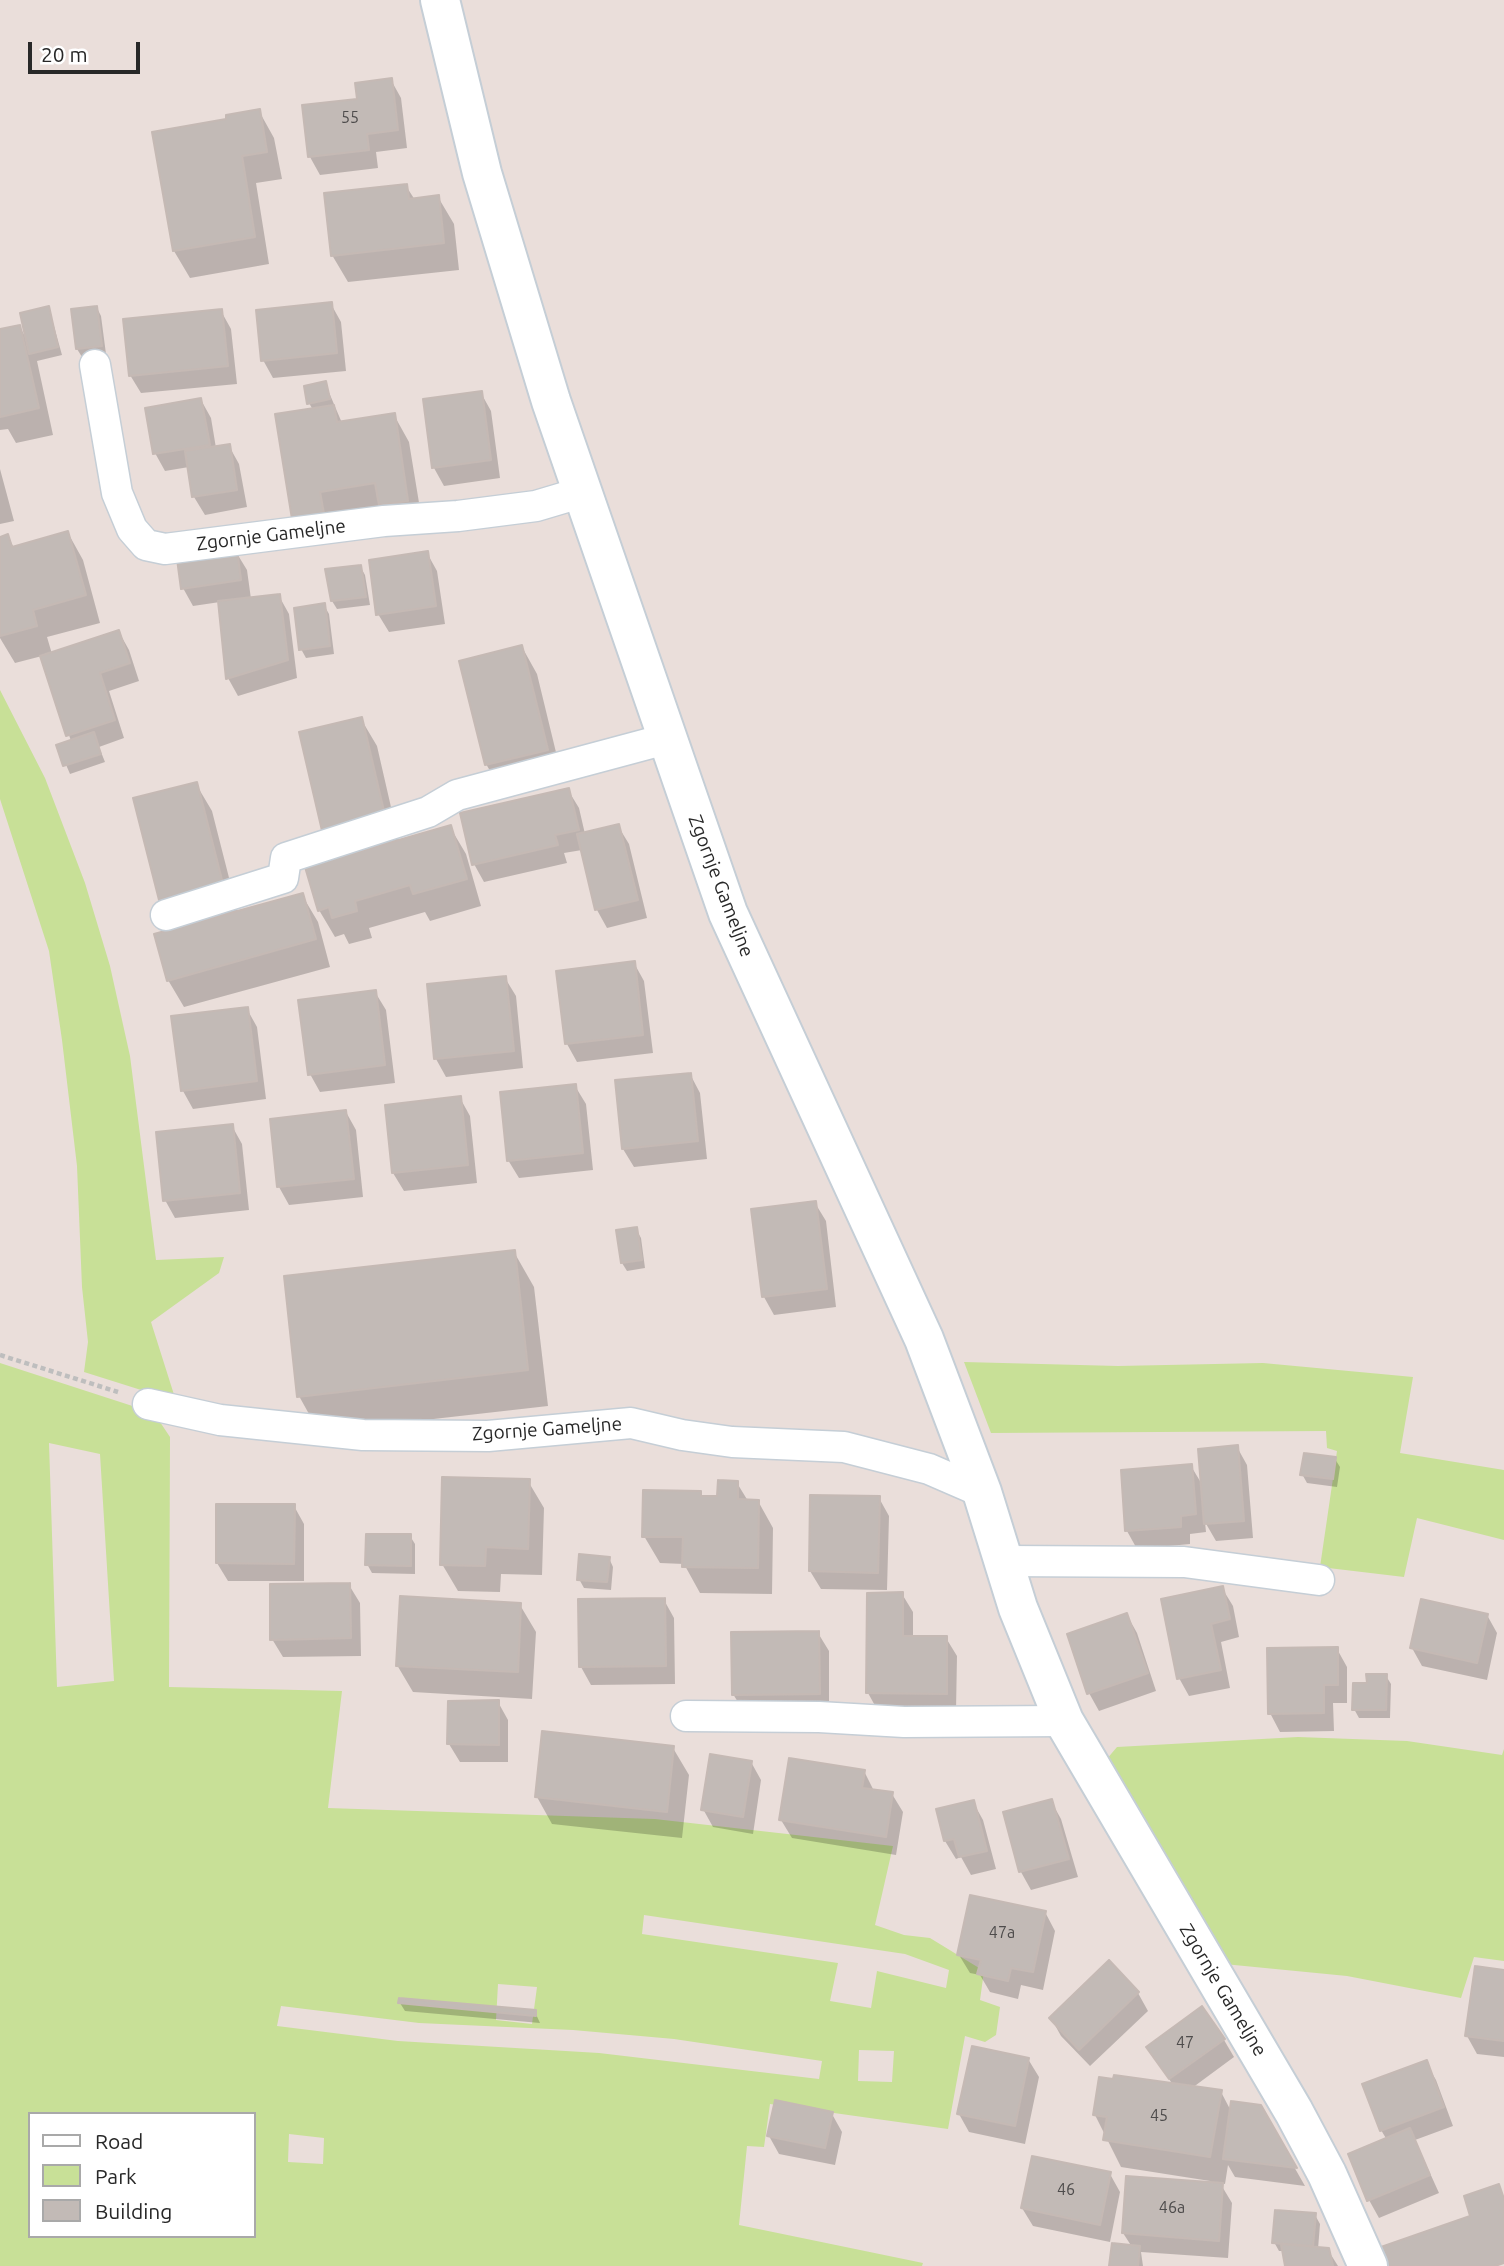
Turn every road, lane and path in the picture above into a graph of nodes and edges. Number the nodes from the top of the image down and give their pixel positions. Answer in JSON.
{"nodes":[{"id":1,"x":440,"y":0,"type":"edge"},
{"id":2,"x":95,"y":365,"type":"dead end"},
{"id":3,"x":583,"y":492,"type":"junction"},
{"id":4,"x":666,"y":739,"type":"junction"},
{"id":5,"x":166,"y":915,"type":"dead end"},
{"id":6,"x":0,"y":1355,"type":"edge"},
{"id":7,"x":148,"y":1404,"type":"joint"},
{"id":8,"x":982,"y":1492,"type":"junction"},
{"id":9,"x":1003,"y":1561,"type":"junction"},
{"id":10,"x":1319,"y":1580,"type":"dead end"},
{"id":11,"x":686,"y":1716,"type":"dead end"},
{"id":12,"x":1064,"y":1721,"type":"junction"},
{"id":13,"x":1368,"y":2266,"type":"edge"}],
"edges":[{"from":1,"to":3,"type":"street","name":"Zgornje Gameljne"},
{"from":2,"to":3,"type":"street","name":"Zgornje Gameljne"},
{"from":3,"to":4,"type":"street","name":"Zgornje Gameljne"},
{"from":4,"to":5,"type":"street"},
{"from":4,"to":8,"type":"street","name":"Zgornje Gameljne"},
{"from":6,"to":7,"type":"path"},
{"from":7,"to":8,"type":"street","name":"Zgornje Gameljne"},
{"from":8,"to":9,"type":"street","name":"Zgornje Gameljne"},
{"from":9,"to":10,"type":"street"},
{"from":9,"to":12,"type":"street","name":"Zgornje Gameljne"},
{"from":11,"to":12,"type":"street"},
{"from":12,"to":13,"type":"street","name":"Zgornje Gameljne"}]}
